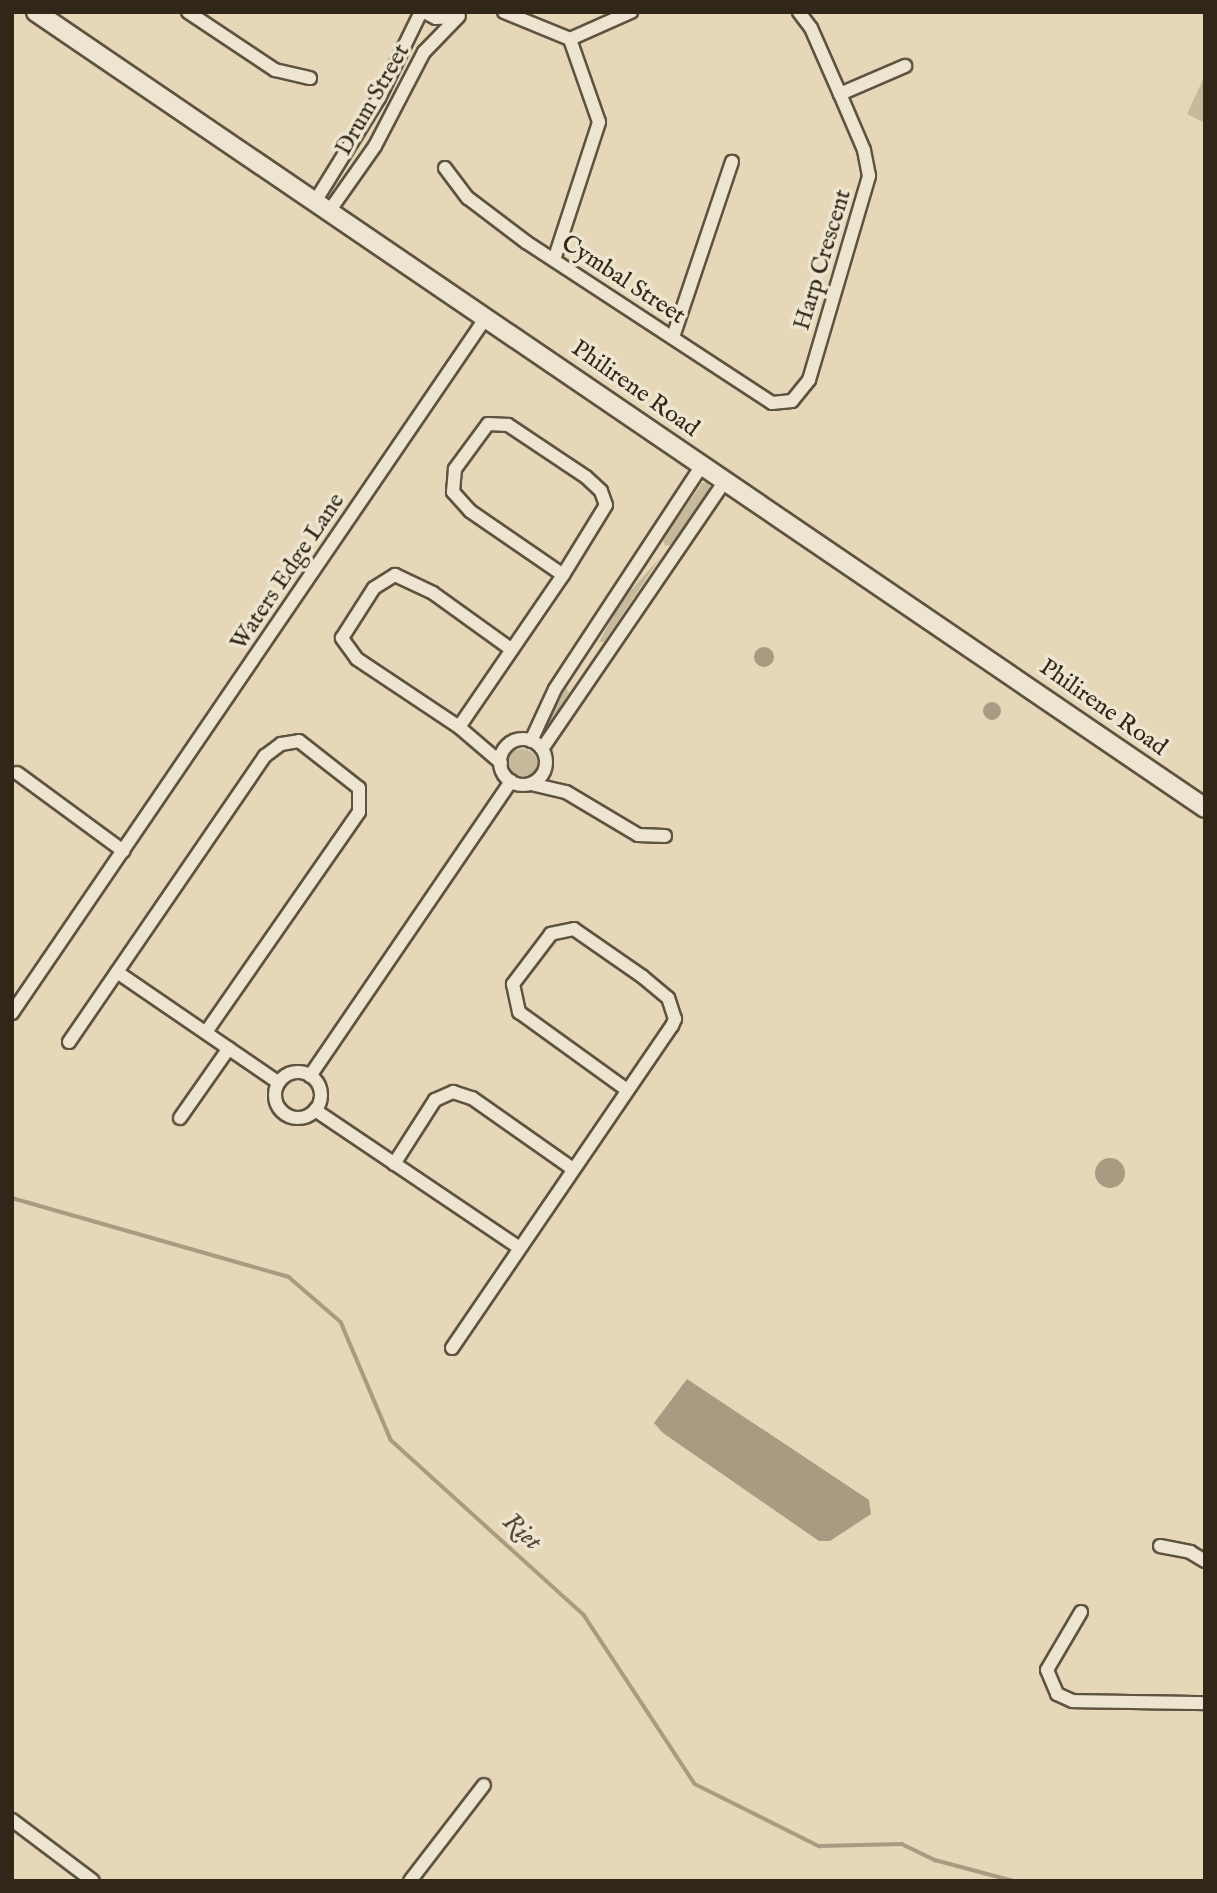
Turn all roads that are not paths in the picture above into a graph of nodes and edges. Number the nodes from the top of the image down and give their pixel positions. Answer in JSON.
{"nodes":[{"id":1,"x":36,"y":12,"type":"edge"},
{"id":2,"x":188,"y":12,"type":"edge"},
{"id":3,"x":423,"y":12,"type":"edge"},
{"id":4,"x":491,"y":12,"type":"edge"},
{"id":5,"x":631,"y":12,"type":"edge"},
{"id":6,"x":799,"y":12,"type":"edge"},
{"id":7,"x":504,"y":13,"type":"edge"},
{"id":8,"x":462,"y":14,"type":"edge"},
{"id":9,"x":570,"y":39,"type":"junction"},
{"id":10,"x":905,"y":66,"type":"dead end"},
{"id":11,"x":310,"y":79,"type":"dead end"},
{"id":12,"x":840,"y":94,"type":"junction"},
{"id":13,"x":374,"y":107,"type":"junction"},
{"id":14,"x":391,"y":118,"type":"junction"},
{"id":15,"x":732,"y":162,"type":"dead end"},
{"id":16,"x":445,"y":168,"type":"dead end"},
{"id":17,"x":323,"y":205,"type":"junction"},
{"id":18,"x":554,"y":260,"type":"junction"},
{"id":19,"x":487,"y":316,"type":"junction"},
{"id":20,"x":673,"y":337,"type":"junction"},
{"id":21,"x":792,"y":401,"type":"joint"},
{"id":22,"x":702,"y":465,"type":"junction"},
{"id":23,"x":725,"y":481,"type":"junction"},
{"id":24,"x":650,"y":544,"type":"junction"},
{"id":25,"x":673,"y":557,"type":"junction"},
{"id":26,"x":563,"y":575,"type":"junction"},
{"id":27,"x":512,"y":650,"type":"junction"},
{"id":28,"x":459,"y":727,"type":"junction"},
{"id":29,"x":472,"y":737,"type":"junction"},
{"id":30,"x":531,"y":741,"type":"junction"},
{"id":31,"x":506,"y":748,"type":"junction"},
{"id":32,"x":542,"y":750,"type":"junction"},
{"id":33,"x":501,"y":763,"type":"junction"},
{"id":34,"x":546,"y":766,"type":"junction"},
{"id":35,"x":17,"y":773,"type":"dead end"},
{"id":36,"x":511,"y":781,"type":"junction"},
{"id":37,"x":531,"y":784,"type":"junction"},
{"id":38,"x":566,"y":792,"type":"junction"},
{"id":39,"x":1205,"y":808,"type":"edge"},
{"id":40,"x":665,"y":836,"type":"dead end"},
{"id":41,"x":123,"y":851,"type":"junction"},
{"id":42,"x":117,"y":972,"type":"junction"},
{"id":43,"x":12,"y":1013,"type":"edge"},
{"id":44,"x":206,"y":1032,"type":"junction"},
{"id":45,"x":69,"y":1042,"type":"dead end"},
{"id":46,"x":229,"y":1048,"type":"junction"},
{"id":47,"x":310,"y":1076,"type":"junction"},
{"id":48,"x":279,"y":1083,"type":"junction"},
{"id":49,"x":627,"y":1090,"type":"junction"},
{"id":50,"x":315,"y":1110,"type":"junction"},
{"id":51,"x":180,"y":1118,"type":"dead end"},
{"id":52,"x":394,"y":1164,"type":"junction"},
{"id":53,"x":573,"y":1169,"type":"junction"},
{"id":54,"x":518,"y":1247,"type":"junction"},
{"id":55,"x":452,"y":1348,"type":"dead end"},
{"id":56,"x":1160,"y":1546,"type":"dead end"},
{"id":57,"x":1205,"y":1561,"type":"edge"},
{"id":58,"x":1081,"y":1612,"type":"dead end"},
{"id":59,"x":1205,"y":1703,"type":"edge"},
{"id":60,"x":484,"y":1785,"type":"dead end"},
{"id":61,"x":12,"y":1820,"type":"edge"},
{"id":62,"x":93,"y":1881,"type":"edge"},
{"id":63,"x":410,"y":1881,"type":"edge"}],
"edges":[{"from":1,"to":17,"type":"street","name":"Philirene Road"},
{"from":2,"to":11,"type":"street"},
{"from":3,"to":8,"type":"street"},
{"from":3,"to":13,"type":"street","name":"Drum Street"},
{"from":4,"to":7,"type":"street"},
{"from":5,"to":9,"type":"street"},
{"from":6,"to":12,"type":"street","name":"Harp Crescent"},
{"from":7,"to":9,"type":"street"},
{"from":8,"to":14,"type":"street","name":"Drum Street"},
{"from":9,"to":18,"type":"street"},
{"from":10,"to":12,"type":"street"},
{"from":12,"to":21,"type":"street","name":"Harp Crescent"},
{"from":13,"to":14,"type":"street"},
{"from":13,"to":17,"type":"street","name":"Drum Street"},
{"from":14,"to":17,"type":"street","name":"Drum Street"},
{"from":15,"to":20,"type":"street"},
{"from":16,"to":18,"type":"street","name":"Cymbal Street"},
{"from":17,"to":19,"type":"street","name":"Philirene Road"},
{"from":18,"to":20,"type":"street","name":"Cymbal Street"},
{"from":19,"to":22,"type":"street","name":"Philirene Road"},
{"from":19,"to":41,"type":"street","name":"Waters Edge Lane"},
{"from":20,"to":21,"type":"street","name":"Cymbal Street"},
{"from":22,"to":23,"type":"street","name":"Philirene Road"},
{"from":22,"to":24,"type":"street"},
{"from":23,"to":25,"type":"street"},
{"from":23,"to":39,"type":"street","name":"Philirene Road"},
{"from":24,"to":25,"type":"street"},
{"from":24,"to":30,"type":"street"},
{"from":25,"to":32,"type":"street"},
{"from":26,"to":26,"type":"street"},
{"from":26,"to":27,"type":"street"},
{"from":27,"to":28,"type":"street"},
{"from":27,"to":28,"type":"street"},
{"from":28,"to":29,"type":"street"},
{"from":29,"to":31,"type":"street"},
{"from":29,"to":33,"type":"street"},
{"from":30,"to":31,"type":"street"},
{"from":30,"to":32,"type":"street"},
{"from":31,"to":33,"type":"street"},
{"from":32,"to":34,"type":"street"},
{"from":33,"to":36,"type":"street"},
{"from":34,"to":37,"type":"street"},
{"from":34,"to":38,"type":"street"},
{"from":35,"to":41,"type":"street"},
{"from":36,"to":37,"type":"street"},
{"from":36,"to":47,"type":"street"},
{"from":37,"to":38,"type":"street"},
{"from":38,"to":40,"type":"street"},
{"from":41,"to":43,"type":"street","name":"Waters Edge Lane"},
{"from":42,"to":44,"type":"street"},
{"from":42,"to":44,"type":"street"},
{"from":42,"to":45,"type":"street"},
{"from":44,"to":46,"type":"street"},
{"from":46,"to":48,"type":"street"},
{"from":46,"to":51,"type":"street"},
{"from":47,"to":48,"type":"street"},
{"from":47,"to":50,"type":"street"},
{"from":48,"to":50,"type":"street"},
{"from":49,"to":49,"type":"street"},
{"from":49,"to":53,"type":"street"},
{"from":50,"to":52,"type":"street"},
{"from":52,"to":53,"type":"street"},
{"from":52,"to":54,"type":"street"},
{"from":53,"to":54,"type":"street"},
{"from":54,"to":55,"type":"street"},
{"from":56,"to":57,"type":"street"},
{"from":58,"to":59,"type":"street"},
{"from":60,"to":63,"type":"street"},
{"from":61,"to":62,"type":"street"}]}
